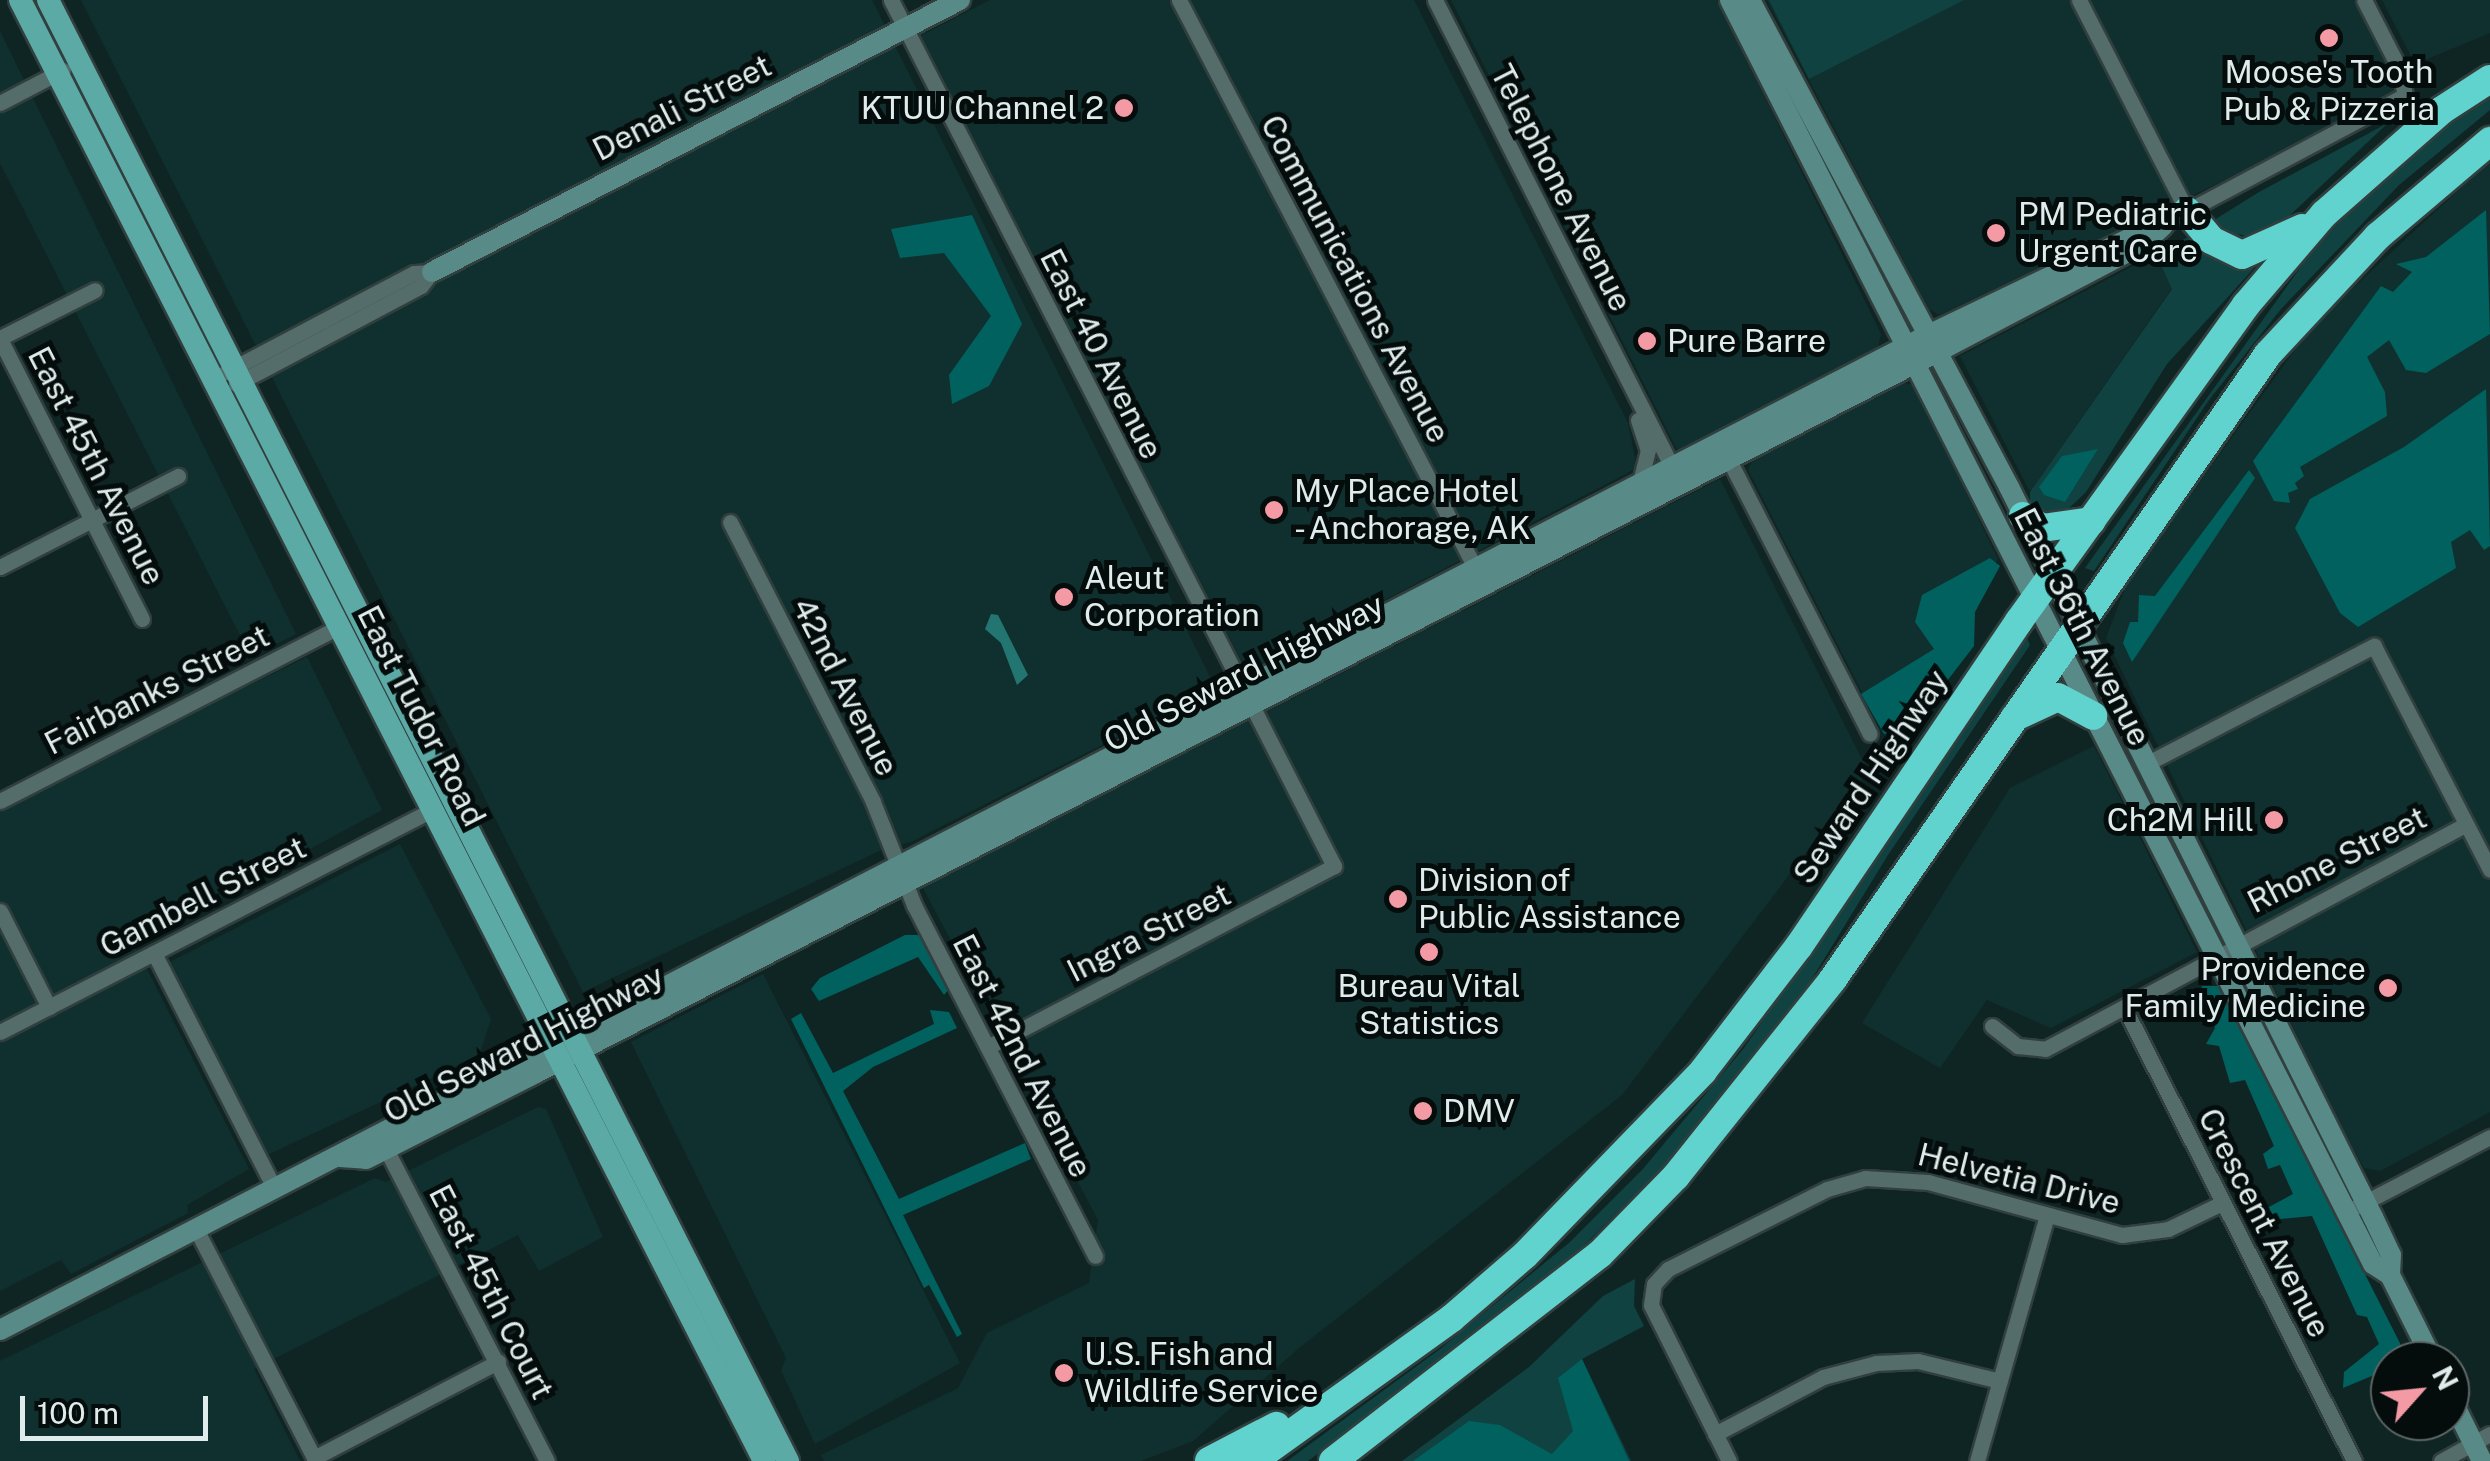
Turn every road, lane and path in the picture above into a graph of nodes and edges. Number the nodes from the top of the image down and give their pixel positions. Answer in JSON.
{"nodes":[{"id":1,"x":20,"y":0,"type":"edge"},
{"id":2,"x":48,"y":0,"type":"edge"},
{"id":3,"x":892,"y":0,"type":"edge"},
{"id":4,"x":960,"y":0,"type":"edge"},
{"id":5,"x":1179,"y":0,"type":"edge"},
{"id":6,"x":1435,"y":0,"type":"edge"},
{"id":7,"x":1730,"y":0,"type":"edge"},
{"id":8,"x":1739,"y":0,"type":"edge"},
{"id":9,"x":1750,"y":0,"type":"edge"},
{"id":10,"x":2079,"y":0,"type":"edge"},
{"id":11,"x":2364,"y":0,"type":"edge"},
{"id":12,"x":905,"y":28,"type":"junction"},
{"id":13,"x":80,"y":62,"type":"junction"},
{"id":14,"x":57,"y":74,"type":"junction"},
{"id":15,"x":1788,"y":75,"type":"junction"},
{"id":16,"x":2490,"y":79,"type":"edge"},
{"id":17,"x":0,"y":103,"type":"edge"},
{"id":18,"x":2490,"y":141,"type":"edge"},
{"id":19,"x":2324,"y":214,"type":"junction"},
{"id":20,"x":2177,"y":216,"type":"junction"},
{"id":21,"x":432,"y":272,"type":"joint"},
{"id":22,"x":96,"y":290,"type":"dead end"},
{"id":23,"x":0,"y":338,"type":"edge"},
{"id":24,"x":1921,"y":350,"type":"junction"},
{"id":25,"x":239,"y":374,"type":"junction"},
{"id":26,"x":216,"y":386,"type":"junction"},
{"id":27,"x":1637,"y":401,"type":"junction"},
{"id":28,"x":1728,"y":458,"type":"junction"},
{"id":29,"x":1672,"y":467,"type":"junction"},
{"id":30,"x":178,"y":476,"type":"dead end"},
{"id":31,"x":1639,"y":486,"type":"junction"},
{"id":32,"x":2023,"y":516,"type":"junction"},
{"id":33,"x":1605,"y":521,"type":"junction"},
{"id":34,"x":2092,"y":521,"type":"junction"},
{"id":35,"x":94,"y":522,"type":"junction"},
{"id":36,"x":730,"y":522,"type":"dead end"},
{"id":37,"x":0,"y":567,"type":"edge"},
{"id":38,"x":1479,"y":576,"type":"junction"},
{"id":39,"x":2053,"y":578,"type":"junction"},
{"id":40,"x":2033,"y":604,"type":"junction"},
{"id":41,"x":142,"y":619,"type":"dead end"},
{"id":42,"x":2075,"y":624,"type":"junction"},
{"id":43,"x":339,"y":627,"type":"junction"},
{"id":44,"x":2058,"y":648,"type":"junction"},
{"id":45,"x":1248,"y":695,"type":"junction"},
{"id":46,"x":2093,"y":716,"type":"junction"},
{"id":47,"x":2010,"y":720,"type":"junction"},
{"id":48,"x":1870,"y":734,"type":"dead end"},
{"id":49,"x":2146,"y":764,"type":"junction"},
{"id":50,"x":0,"y":801,"type":"edge"},
{"id":51,"x":432,"y":810,"type":"junction"},
{"id":52,"x":2466,"y":824,"type":"junction"},
{"id":53,"x":1334,"y":866,"type":"joint"},
{"id":54,"x":904,"y":870,"type":"junction"},
{"id":55,"x":2490,"y":870,"type":"edge"},
{"id":56,"x":0,"y":911,"type":"edge"},
{"id":57,"x":154,"y":953,"type":"junction"},
{"id":58,"x":2226,"y":953,"type":"junction"},
{"id":59,"x":49,"y":1007,"type":"junction"},
{"id":60,"x":2125,"y":1009,"type":"junction"},
{"id":61,"x":1992,"y":1026,"type":"dead end"},
{"id":62,"x":0,"y":1032,"type":"edge"},
{"id":63,"x":577,"y":1040,"type":"junction"},
{"id":64,"x":988,"y":1046,"type":"junction"},
{"id":65,"x":555,"y":1051,"type":"junction"},
{"id":66,"x":2490,"y":1138,"type":"edge"},
{"id":67,"x":386,"y":1149,"type":"junction"},
{"id":68,"x":340,"y":1157,"type":"junction"},
{"id":69,"x":276,"y":1189,"type":"junction"},
{"id":70,"x":2222,"y":1203,"type":"junction"},
{"id":71,"x":2356,"y":1207,"type":"junction"},
{"id":72,"x":2047,"y":1214,"type":"junction"},
{"id":73,"x":196,"y":1229,"type":"junction"},
{"id":74,"x":1095,"y":1256,"type":"dead end"},
{"id":75,"x":1452,"y":1318,"type":"junction"},
{"id":76,"x":0,"y":1330,"type":"edge"},
{"id":77,"x":2422,"y":1341,"type":"edge"},
{"id":78,"x":498,"y":1362,"type":"junction"},
{"id":79,"x":2000,"y":1382,"type":"junction"},
{"id":80,"x":1412,"y":1402,"type":"junction"},
{"id":81,"x":1714,"y":1434,"type":"junction"},
{"id":82,"x":2482,"y":1446,"type":"edge"},
{"id":83,"x":315,"y":1459,"type":"edge"},
{"id":84,"x":761,"y":1460,"type":"edge"},
{"id":85,"x":547,"y":1461,"type":"edge"},
{"id":86,"x":788,"y":1461,"type":"edge"},
{"id":87,"x":1209,"y":1461,"type":"edge"},
{"id":88,"x":1252,"y":1461,"type":"edge"},
{"id":89,"x":1333,"y":1461,"type":"edge"},
{"id":90,"x":1346,"y":1461,"type":"edge"},
{"id":91,"x":1729,"y":1461,"type":"edge"},
{"id":92,"x":1977,"y":1461,"type":"edge"},
{"id":93,"x":2354,"y":1461,"type":"edge"},
{"id":94,"x":2441,"y":1461,"type":"edge"}],
"edges":[{"from":1,"to":14,"type":"main road","name":"East Tudor Road"},
{"from":2,"to":13,"type":"main road","name":"East Tudor Road"},
{"from":3,"to":12,"type":"street","name":"East 40 Avenue"},
{"from":4,"to":12,"type":"main road","name":"Denali Street"},
{"from":5,"to":38,"type":"street","name":"Communications Avenue"},
{"from":6,"to":27,"type":"street","name":"Telephone Avenue"},
{"from":7,"to":24,"type":"main road","name":"East 36th Avenue"},
{"from":8,"to":15,"type":"main road"},
{"from":9,"to":15,"type":"main road","name":"East 36th Avenue"},
{"from":10,"to":20,"type":"street"},
{"from":11,"to":20,"type":"street","name":"Old Seward Highway"},
{"from":12,"to":21,"type":"main road","name":"Denali Street"},
{"from":12,"to":45,"type":"street","name":"East 40 Avenue"},
{"from":13,"to":14,"type":"street"},
{"from":13,"to":25,"type":"main road","name":"East Tudor Road"},
{"from":14,"to":17,"type":"street"},
{"from":14,"to":26,"type":"main road","name":"East Tudor Road"},
{"from":15,"to":24,"type":"main road","name":"East 36th Avenue"},
{"from":16,"to":19,"type":"highway","name":"Seward Highway"},
{"from":18,"to":42,"type":"highway"},
{"from":19,"to":20,"type":"highway"},
{"from":19,"to":34,"type":"highway","name":"Seward Highway"},
{"from":20,"to":24,"type":"main road","name":"Old Seward Highway"},
{"from":21,"to":25,"type":"street","name":"Denali Street"},
{"from":22,"to":23,"type":"street"},
{"from":23,"to":35,"type":"street","name":"East 45th Avenue"},
{"from":24,"to":28,"type":"main road","name":"Old Seward Highway"},
{"from":24,"to":29,"type":"main road","name":"Old Seward Highway"},
{"from":24,"to":32,"type":"main road","name":"East 36th Avenue"},
{"from":24,"to":40,"type":"main road","name":"East 36th Avenue"},
{"from":25,"to":26,"type":"street","name":"Denali Street"},
{"from":25,"to":63,"type":"main road","name":"East Tudor Road"},
{"from":26,"to":43,"type":"main road","name":"East Tudor Road"},
{"from":27,"to":29,"type":"street","name":"Telephone Avenue"},
{"from":27,"to":31,"type":"street","name":"Telephone Avenue"},
{"from":28,"to":33,"type":"main road","name":"Old Seward Highway"},
{"from":28,"to":48,"type":"street"},
{"from":29,"to":31,"type":"main road","name":"Old Seward Highway"},
{"from":29,"to":33,"type":"main road"},
{"from":30,"to":35,"type":"street"},
{"from":31,"to":38,"type":"main road","name":"Old Seward Highway"},
{"from":32,"to":34,"type":"highway"},
{"from":32,"to":39,"type":"main road","name":"East 36th Avenue"},
{"from":33,"to":38,"type":"main road","name":"Old Seward Highway"},
{"from":34,"to":39,"type":"highway","name":"Seward Highway"},
{"from":35,"to":37,"type":"street"},
{"from":35,"to":41,"type":"street","name":"East 45th Avenue"},
{"from":36,"to":54,"type":"street","name":"42nd Avenue"},
{"from":38,"to":45,"type":"main road","name":"Old Seward Highway"},
{"from":39,"to":40,"type":"highway","name":"Seward Highway"},
{"from":39,"to":42,"type":"main road","name":"East 36th Avenue"},
{"from":40,"to":44,"type":"main road","name":"East 36th Avenue"},
{"from":40,"to":75,"type":"highway","name":"Seward Highway"},
{"from":42,"to":44,"type":"highway"},
{"from":42,"to":49,"type":"main road","name":"East 36th Avenue"},
{"from":43,"to":50,"type":"street","name":"Fairbanks Street"},
{"from":43,"to":51,"type":"main road","name":"East Tudor Road"},
{"from":44,"to":46,"type":"main road","name":"East 36th Avenue"},
{"from":44,"to":47,"type":"highway"},
{"from":45,"to":53,"type":"street","name":"East 40 Avenue"},
{"from":45,"to":54,"type":"main road","name":"Old Seward Highway"},
{"from":46,"to":47,"type":"highway"},
{"from":46,"to":58,"type":"main road","name":"East 36th Avenue"},
{"from":47,"to":80,"type":"highway"},
{"from":49,"to":52,"type":"street"},
{"from":49,"to":58,"type":"main road","name":"East 36th Avenue"},
{"from":51,"to":57,"type":"street","name":"Gambell Street"},
{"from":51,"to":65,"type":"main road","name":"East Tudor Road"},
{"from":52,"to":55,"type":"street"},
{"from":52,"to":58,"type":"street","name":"Rhone Street"},
{"from":53,"to":64,"type":"street","name":"Ingra Street"},
{"from":54,"to":63,"type":"main road","name":"Old Seward Highway"},
{"from":54,"to":64,"type":"street","name":"East 42nd Avenue"},
{"from":56,"to":59,"type":"street"},
{"from":57,"to":59,"type":"street","name":"Gambell Street"},
{"from":57,"to":69,"type":"street"},
{"from":58,"to":60,"type":"street","name":"Rhone Street"},
{"from":58,"to":71,"type":"main road","name":"East 36th Avenue"},
{"from":59,"to":62,"type":"street","name":"Gambell Street"},
{"from":60,"to":61,"type":"street","name":"Rhone Street"},
{"from":60,"to":70,"type":"street","name":"Crescent Avenue"},
{"from":63,"to":65,"type":"main road","name":"Old Seward Highway"},
{"from":63,"to":86,"type":"main road","name":"East Tudor Road"},
{"from":64,"to":74,"type":"street","name":"East 42nd Avenue"},
{"from":65,"to":67,"type":"main road","name":"Old Seward Highway"},
{"from":65,"to":68,"type":"main road","name":"Old Seward Highway"},
{"from":65,"to":84,"type":"main road","name":"East Tudor Road"},
{"from":66,"to":71,"type":"street"},
{"from":67,"to":68,"type":"main road","name":"Old Seward Highway"},
{"from":67,"to":78,"type":"street","name":"East 45th Court"},
{"from":68,"to":69,"type":"main road","name":"Old Seward Highway"},
{"from":69,"to":73,"type":"main road","name":"Old Seward Highway"},
{"from":70,"to":72,"type":"street","name":"Helvetia Drive"},
{"from":70,"to":93,"type":"street","name":"Crescent Avenue"},
{"from":71,"to":77,"type":"main road","name":"East 36th Avenue"},
{"from":72,"to":79,"type":"street"},
{"from":72,"to":81,"type":"street","name":"Helvetia Drive"},
{"from":73,"to":76,"type":"main road","name":"Old Seward Highway"},
{"from":73,"to":83,"type":"street"},
{"from":75,"to":87,"type":"highway"},
{"from":75,"to":88,"type":"highway","name":"Seward Highway"},
{"from":78,"to":83,"type":"street"},
{"from":78,"to":85,"type":"street","name":"East 45th Court"},
{"from":79,"to":81,"type":"street"},
{"from":79,"to":92,"type":"street"},
{"from":80,"to":89,"type":"highway"},
{"from":80,"to":90,"type":"highway"},
{"from":81,"to":91,"type":"street"},
{"from":82,"to":94,"type":"street"}]}
